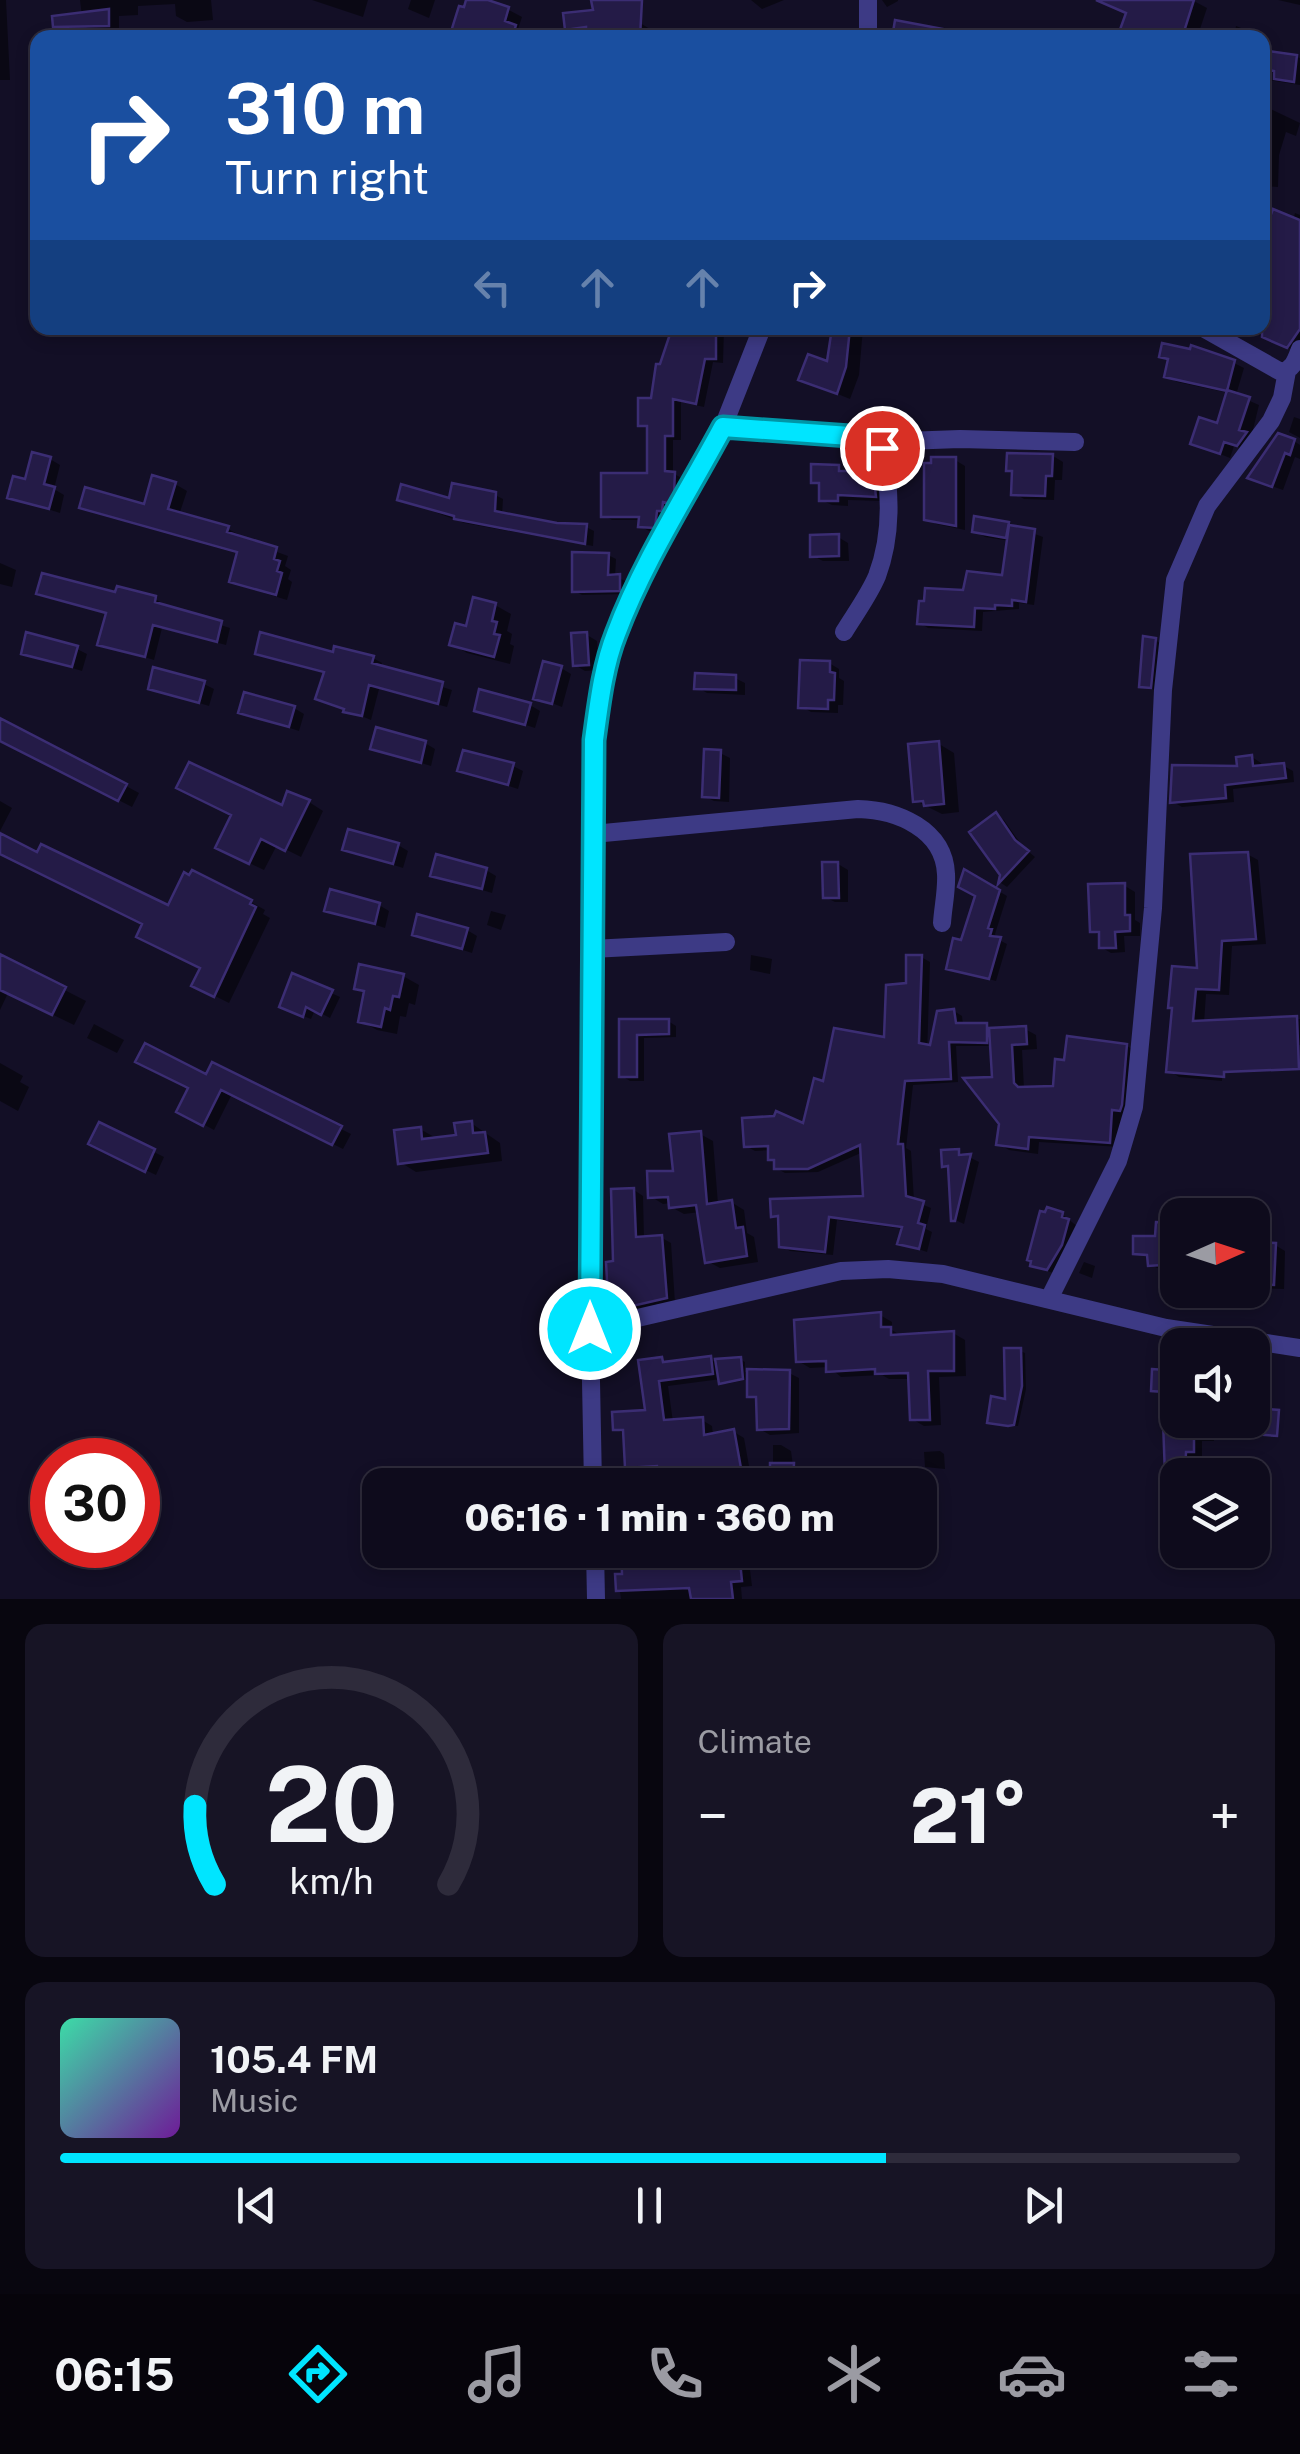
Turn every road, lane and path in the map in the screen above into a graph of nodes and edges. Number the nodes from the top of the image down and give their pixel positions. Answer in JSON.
{"nodes":[{"id":1,"x":868,"y":0,"type":"edge"},
{"id":2,"x":868,"y":30,"type":"edge"},
{"id":3,"x":759,"y":335,"type":"edge"},
{"id":4,"x":1216,"y":335,"type":"edge"},
{"id":5,"x":1300,"y":350,"type":"edge"},
{"id":6,"x":1287,"y":371,"type":"junction"},
{"id":7,"x":723,"y":427,"type":"junction"},
{"id":8,"x":876,"y":442,"type":"junction"},
{"id":9,"x":1075,"y":442,"type":"dead end"},
{"id":10,"x":844,"y":632,"type":"dead end"},
{"id":11,"x":593,"y":834,"type":"junction"},
{"id":12,"x":942,"y":923,"type":"dead end"},
{"id":13,"x":726,"y":942,"type":"dead end"},
{"id":14,"x":592,"y":949,"type":"junction"},
{"id":15,"x":1049,"y":1299,"type":"junction"},
{"id":16,"x":590,"y":1329,"type":"junction"},
{"id":17,"x":1300,"y":1348,"type":"edge"},
{"id":18,"x":594,"y":1468,"type":"edge"},
{"id":19,"x":595,"y":1568,"type":"edge"},
{"id":20,"x":596,"y":1599,"type":"edge"}],
"edges":[{"from":1,"to":2,"type":"street"},
{"from":3,"to":7,"type":"street"},
{"from":4,"to":6,"type":"street"},
{"from":5,"to":6,"type":"street"},
{"from":6,"to":15,"type":"street"},
{"from":7,"to":8,"type":"street"},
{"from":7,"to":11,"type":"street"},
{"from":8,"to":9,"type":"street"},
{"from":8,"to":10,"type":"street"},
{"from":11,"to":12,"type":"street"},
{"from":11,"to":14,"type":"street"},
{"from":13,"to":14,"type":"street"},
{"from":14,"to":16,"type":"street"},
{"from":15,"to":16,"type":"street"},
{"from":15,"to":17,"type":"street"},
{"from":16,"to":18,"type":"street"},
{"from":19,"to":20,"type":"street"}]}
